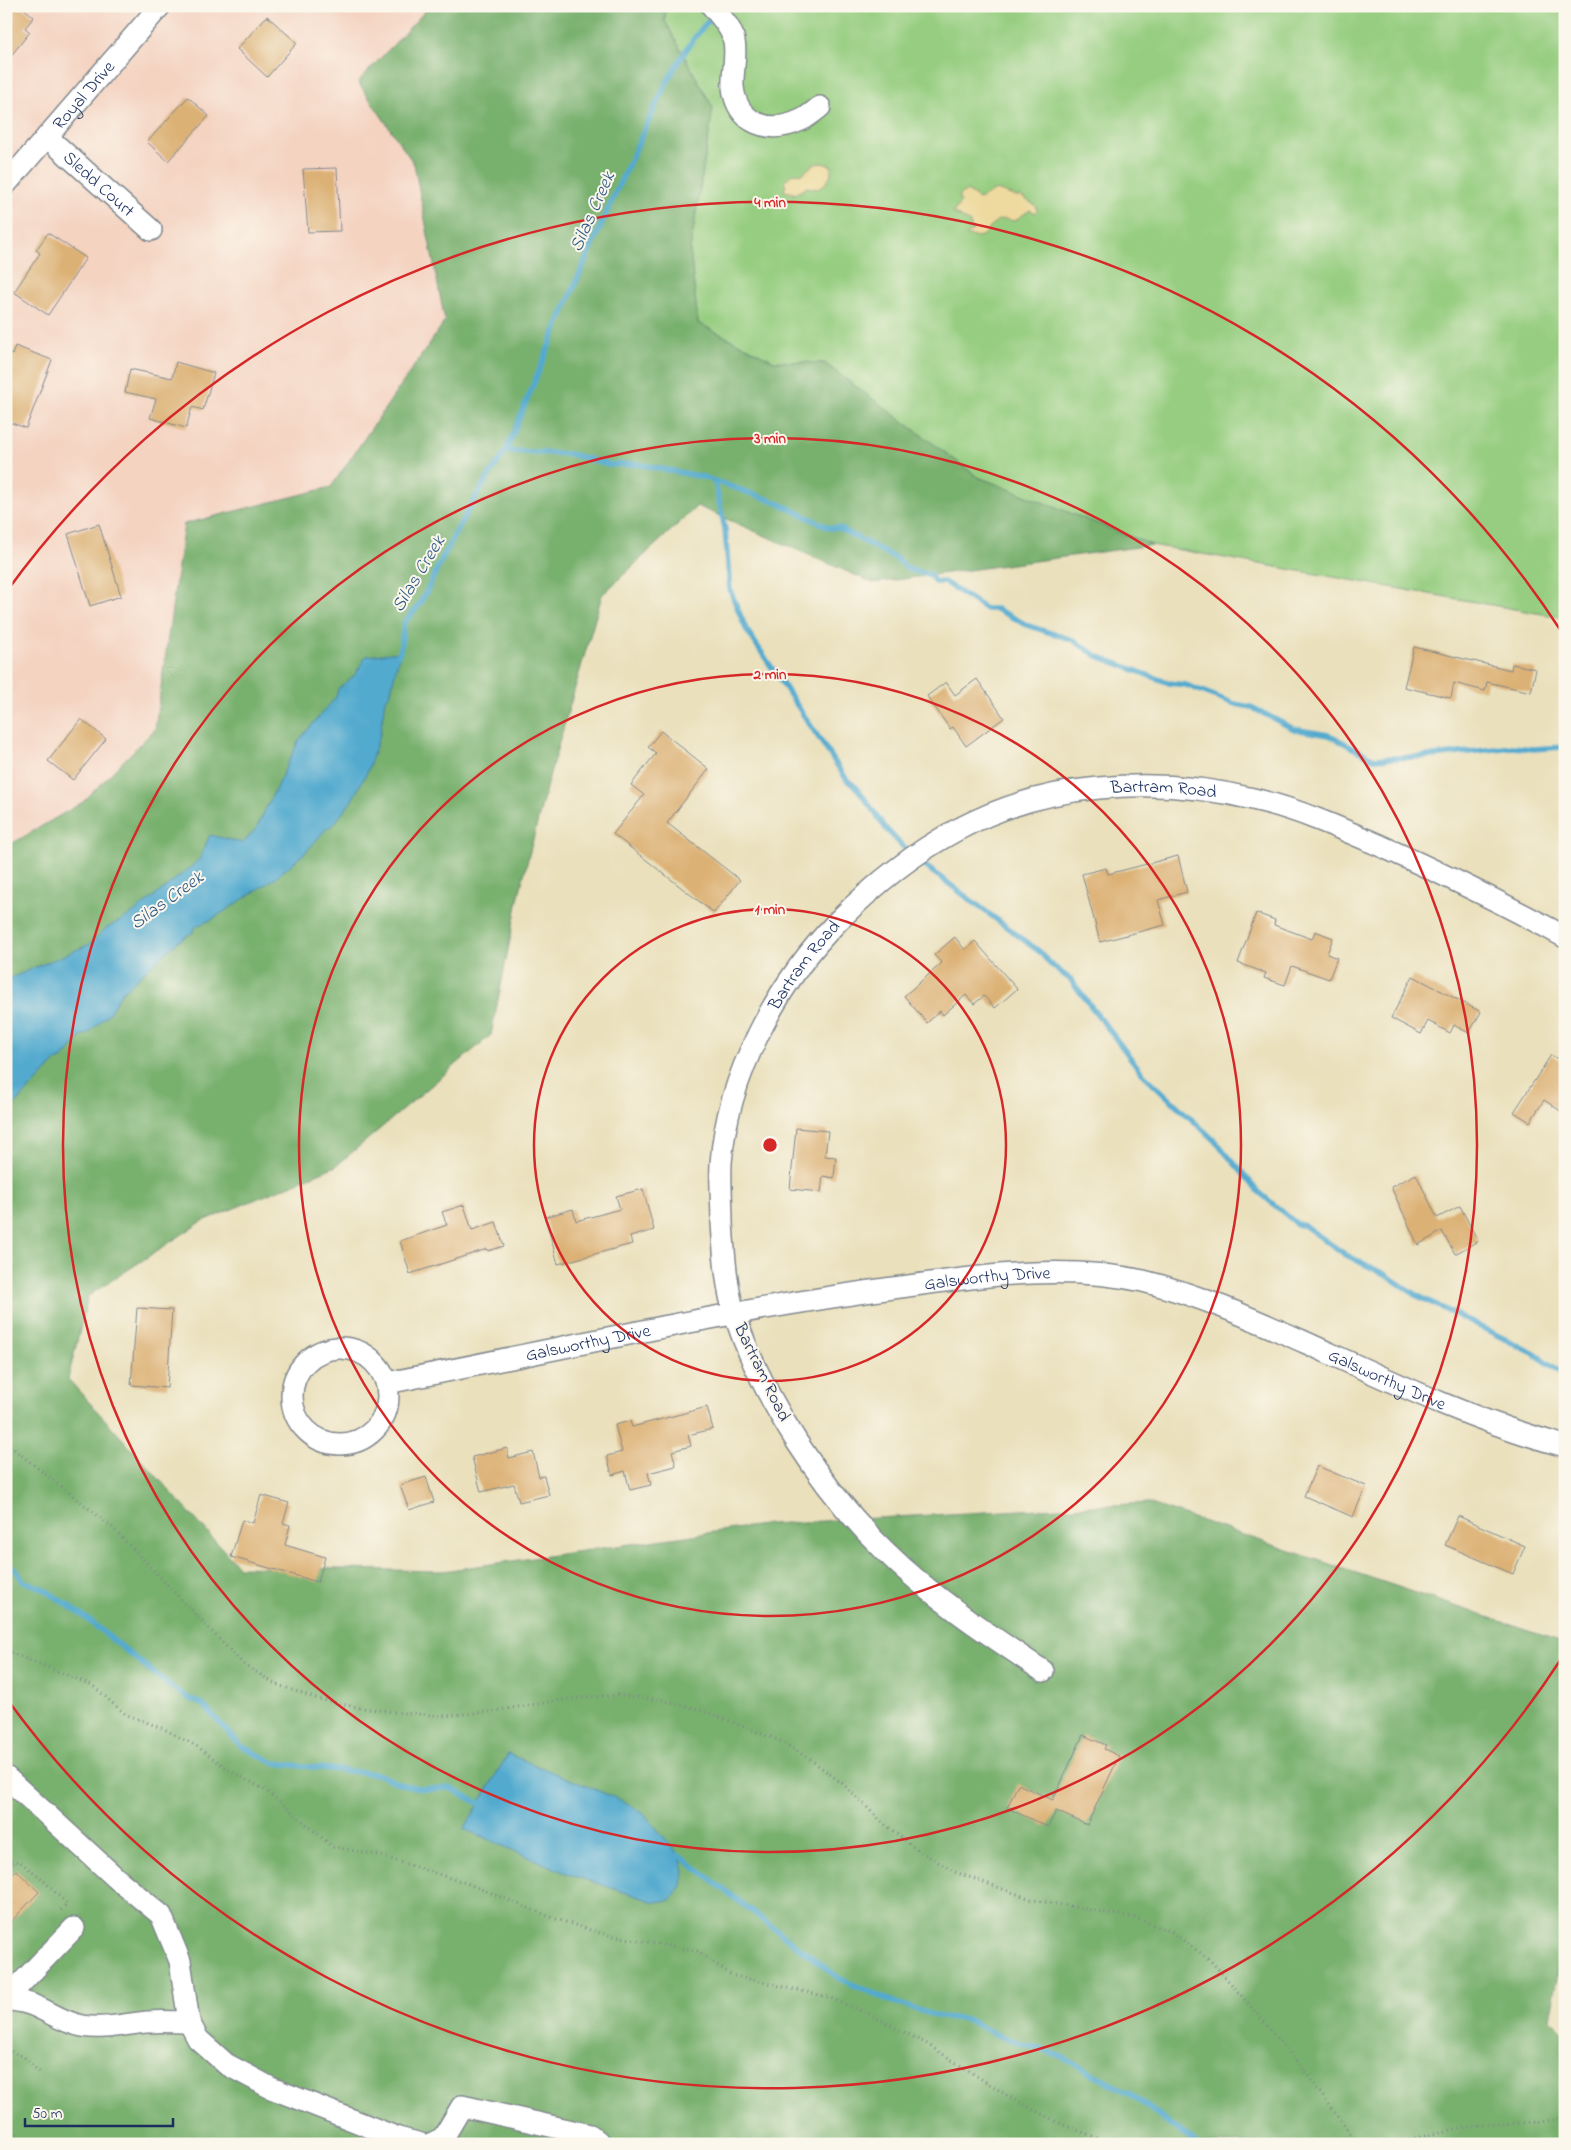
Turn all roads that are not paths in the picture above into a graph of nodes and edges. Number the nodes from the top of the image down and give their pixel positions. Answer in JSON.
{"nodes":[{"id":1,"x":160,"y":6,"type":"edge"},
{"id":2,"x":712,"y":6,"type":"edge"},
{"id":3,"x":820,"y":107,"type":"dead end"},
{"id":4,"x":47,"y":137,"type":"junction"},
{"id":5,"x":6,"y":184,"type":"edge"},
{"id":6,"x":151,"y":230,"type":"dead end"},
{"id":7,"x":1565,"y":937,"type":"edge"},
{"id":8,"x":734,"y":1314,"type":"junction"},
{"id":9,"x":387,"y":1383,"type":"junction"},
{"id":10,"x":1565,"y":1446,"type":"edge"},
{"id":11,"x":1043,"y":1670,"type":"dead end"},
{"id":12,"x":6,"y":1777,"type":"edge"},
{"id":13,"x":74,"y":1928,"type":"dead end"},
{"id":14,"x":6,"y":2000,"type":"edge"},
{"id":15,"x":190,"y":2022,"type":"junction"},
{"id":16,"x":421,"y":2144,"type":"edge"},
{"id":17,"x":431,"y":2144,"type":"edge"},
{"id":18,"x":601,"y":2144,"type":"edge"}],
"edges":[{"from":1,"to":4,"type":"street","name":"Royal Drive"},
{"from":2,"to":3,"type":"street"},
{"from":4,"to":5,"type":"street","name":"Royal Drive"},
{"from":4,"to":6,"type":"street","name":"Sledd Court"},
{"from":7,"to":8,"type":"street","name":"Bartram Road"},
{"from":8,"to":9,"type":"street","name":"Galsworthy Drive"},
{"from":8,"to":10,"type":"street","name":"Galsworthy Drive"},
{"from":8,"to":11,"type":"street","name":"Bartram Road"},
{"from":9,"to":9,"type":"street"},
{"from":12,"to":15,"type":"street"},
{"from":13,"to":14,"type":"street"},
{"from":14,"to":15,"type":"street"},
{"from":15,"to":16,"type":"street"},
{"from":17,"to":18,"type":"street"}]}
